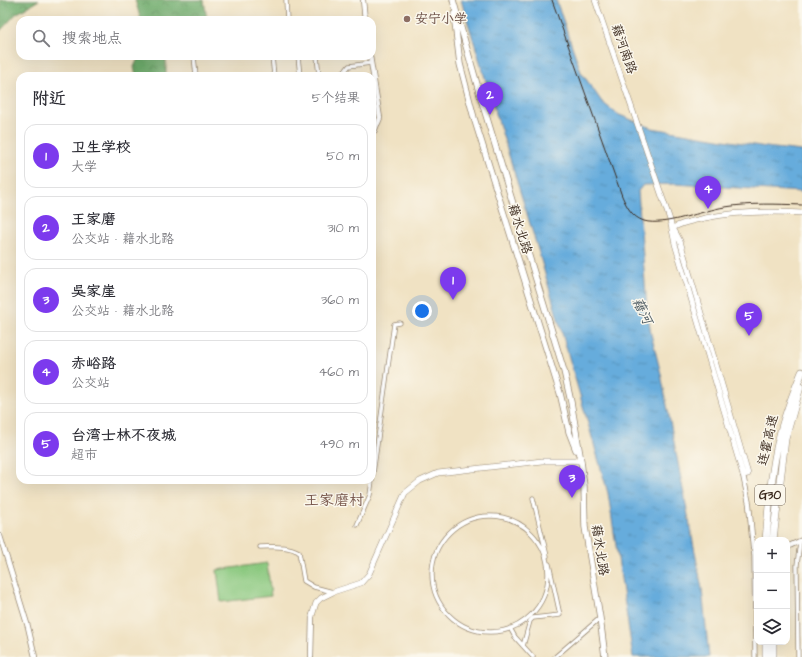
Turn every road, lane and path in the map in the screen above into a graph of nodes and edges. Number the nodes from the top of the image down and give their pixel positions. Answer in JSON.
{"nodes":[{"id":1,"x":286,"y":0,"type":"edge"},
{"id":2,"x":363,"y":0,"type":"edge"},
{"id":3,"x":453,"y":0,"type":"edge"},
{"id":4,"x":595,"y":0,"type":"edge"},
{"id":5,"x":287,"y":16,"type":"edge"},
{"id":6,"x":365,"y":16,"type":"edge"},
{"id":7,"x":194,"y":60,"type":"edge"},
{"id":8,"x":272,"y":60,"type":"edge"},
{"id":9,"x":298,"y":60,"type":"edge"},
{"id":10,"x":317,"y":60,"type":"edge"},
{"id":11,"x":371,"y":60,"type":"edge"},
{"id":12,"x":371,"y":63,"type":"junction"},
{"id":13,"x":196,"y":72,"type":"edge"},
{"id":14,"x":274,"y":72,"type":"edge"},
{"id":15,"x":300,"y":72,"type":"edge"},
{"id":16,"x":319,"y":72,"type":"edge"},
{"id":17,"x":344,"y":72,"type":"edge"},
{"id":18,"x":372,"y":72,"type":"edge"},
{"id":19,"x":376,"y":94,"type":"edge"},
{"id":20,"x":378,"y":123,"type":"joint"},
{"id":21,"x":376,"y":128,"type":"edge"},
{"id":22,"x":802,"y":213,"type":"edge"},
{"id":23,"x":673,"y":228,"type":"junction"},
{"id":24,"x":400,"y":323,"type":"dead end"},
{"id":25,"x":802,"y":372,"type":"edge"},
{"id":26,"x":802,"y":383,"type":"edge"},
{"id":27,"x":782,"y":439,"type":"junction"},
{"id":28,"x":780,"y":450,"type":"junction"},
{"id":29,"x":376,"y":452,"type":"edge"},
{"id":30,"x":580,"y":461,"type":"junction"},
{"id":31,"x":743,"y":475,"type":"joint"},
{"id":32,"x":372,"y":484,"type":"edge"},
{"id":33,"x":533,"y":498,"type":"dead end"},
{"id":34,"x":357,"y":525,"type":"dead end"},
{"id":35,"x":0,"y":536,"type":"edge"},
{"id":36,"x":766,"y":537,"type":"edge"},
{"id":37,"x":773,"y":537,"type":"edge"},
{"id":38,"x":754,"y":541,"type":"edge"},
{"id":39,"x":801,"y":541,"type":"edge"},
{"id":40,"x":790,"y":546,"type":"edge"},
{"id":41,"x":260,"y":547,"type":"dead end"},
{"id":42,"x":754,"y":573,"type":"edge"},
{"id":43,"x":333,"y":592,"type":"junction"},
{"id":44,"x":312,"y":616,"type":"joint"},
{"id":45,"x":600,"y":618,"type":"junction"},
{"id":46,"x":510,"y":628,"type":"junction"},
{"id":47,"x":766,"y":645,"type":"edge"},
{"id":48,"x":773,"y":645,"type":"edge"},
{"id":49,"x":523,"y":646,"type":"junction"},
{"id":50,"x":35,"y":657,"type":"edge"},
{"id":51,"x":311,"y":657,"type":"edge"},
{"id":52,"x":532,"y":657,"type":"edge"},
{"id":53,"x":556,"y":657,"type":"edge"},
{"id":54,"x":606,"y":657,"type":"edge"},
{"id":55,"x":755,"y":657,"type":"edge"},
{"id":56,"x":766,"y":657,"type":"edge"},
{"id":57,"x":773,"y":657,"type":"edge"},
{"id":58,"x":798,"y":657,"type":"edge"}],
"edges":[{"from":1,"to":5,"type":"street"},
{"from":2,"to":6,"type":"street"},
{"from":3,"to":30,"type":"main road","name":"藉水北路"},
{"from":3,"to":30,"type":"main road","name":"藉水北路"},
{"from":4,"to":23,"type":"main road","name":"藉河南路"},
{"from":7,"to":13,"type":"street"},
{"from":8,"to":14,"type":"street"},
{"from":9,"to":15,"type":"street"},
{"from":10,"to":16,"type":"street"},
{"from":11,"to":12,"type":"street"},
{"from":12,"to":17,"type":"street"},
{"from":12,"to":18,"type":"street"},
{"from":19,"to":20,"type":"street"},
{"from":20,"to":21,"type":"street"},
{"from":22,"to":23,"type":"main road"},
{"from":23,"to":31,"type":"main road","name":"藉河南路"},
{"from":24,"to":29,"type":"street"},
{"from":25,"to":27,"type":"highway","name":"连霍高速","number":"G30"},
{"from":26,"to":27,"type":"highway","name":"连霍高速","number":"G30"},
{"from":27,"to":28,"type":"highway","name":"连霍高速","number":"G30"},
{"from":28,"to":36,"type":"highway","name":"连霍高速","number":"G30"},
{"from":28,"to":37,"type":"highway","name":"连霍高速","number":"G30"},
{"from":30,"to":43,"type":"main road"},
{"from":30,"to":45,"type":"main road","name":"藉水北路"},
{"from":31,"to":38,"type":"street"},
{"from":32,"to":34,"type":"street"},
{"from":33,"to":49,"type":"street"},
{"from":35,"to":50,"type":"street"},
{"from":39,"to":40,"type":"street"},
{"from":39,"to":58,"type":"street"},
{"from":41,"to":43,"type":"street"},
{"from":42,"to":55,"type":"street"},
{"from":43,"to":44,"type":"main road"},
{"from":44,"to":51,"type":"street"},
{"from":45,"to":53,"type":"street"},
{"from":45,"to":54,"type":"main road","name":"藉水北路"},
{"from":46,"to":46,"type":"street"},
{"from":46,"to":49,"type":"street"},
{"from":47,"to":56,"type":"highway"},
{"from":48,"to":57,"type":"highway"},
{"from":49,"to":52,"type":"street"}]}
